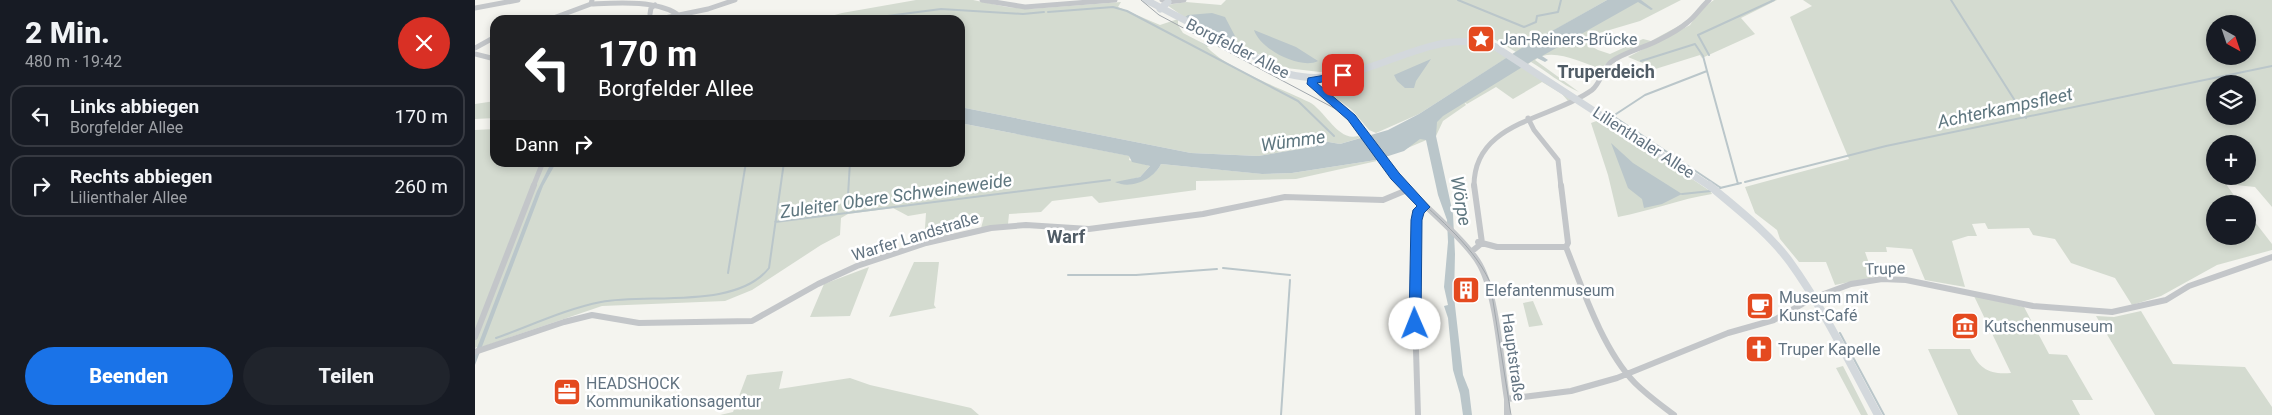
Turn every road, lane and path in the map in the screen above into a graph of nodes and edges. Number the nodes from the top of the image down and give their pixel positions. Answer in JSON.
{"nodes":[{"id":1,"x":518,"y":0,"type":"edge"},
{"id":2,"x":735,"y":0,"type":"edge"},
{"id":3,"x":982,"y":0,"type":"edge"},
{"id":4,"x":1115,"y":0,"type":"edge"},
{"id":5,"x":1146,"y":0,"type":"edge"},
{"id":6,"x":1184,"y":0,"type":"edge"},
{"id":7,"x":1709,"y":0,"type":"edge"},
{"id":8,"x":1165,"y":1,"type":"edge"},
{"id":9,"x":592,"y":2,"type":"edge"},
{"id":10,"x":655,"y":4,"type":"junction"},
{"id":11,"x":475,"y":8,"type":"edge"},
{"id":12,"x":1161,"y":9,"type":"junction"},
{"id":13,"x":649,"y":14,"type":"dead end"},
{"id":14,"x":677,"y":14,"type":"junction"},
{"id":15,"x":560,"y":15,"type":"edge"},
{"id":16,"x":673,"y":15,"type":"edge"},
{"id":17,"x":490,"y":40,"type":"edge"},
{"id":18,"x":475,"y":48,"type":"edge"},
{"id":19,"x":475,"y":54,"type":"edge"},
{"id":20,"x":490,"y":58,"type":"edge"},
{"id":21,"x":1312,"y":80,"type":"junction"},
{"id":22,"x":1578,"y":99,"type":"junction"},
{"id":23,"x":1528,"y":118,"type":"junction"},
{"id":24,"x":541,"y":167,"type":"edge"},
{"id":25,"x":1407,"y":190,"type":"junction"},
{"id":26,"x":1425,"y":207,"type":"junction"},
{"id":27,"x":1480,"y":241,"type":"junction"},
{"id":28,"x":1566,"y":247,"type":"junction"},
{"id":29,"x":1469,"y":249,"type":"junction"},
{"id":30,"x":2272,"y":257,"type":"edge"},
{"id":31,"x":1813,"y":298,"type":"junction"},
{"id":32,"x":475,"y":337,"type":"edge"},
{"id":33,"x":478,"y":351,"type":"edge"},
{"id":34,"x":1627,"y":373,"type":"junction"},
{"id":35,"x":1507,"y":399,"type":"junction"},
{"id":36,"x":1418,"y":415,"type":"edge"},
{"id":37,"x":1507,"y":415,"type":"edge"},
{"id":38,"x":1674,"y":415,"type":"edge"},
{"id":39,"x":1878,"y":415,"type":"edge"}],
"edges":[{"from":1,"to":11,"type":"street"},
{"from":2,"to":14,"type":"street"},
{"from":3,"to":4,"type":"street"},
{"from":5,"to":12,"type":"main road","name":"Borgfelder Allee"},
{"from":6,"to":8,"type":"street"},
{"from":7,"to":22,"type":"street"},
{"from":8,"to":12,"type":"main road"},
{"from":9,"to":10,"type":"street"},
{"from":9,"to":15,"type":"street"},
{"from":10,"to":13,"type":"street"},
{"from":10,"to":14,"type":"street"},
{"from":12,"to":21,"type":"main road","name":"Borgfelder Allee"},
{"from":14,"to":16,"type":"street"},
{"from":17,"to":18,"type":"street"},
{"from":19,"to":20,"type":"street"},
{"from":21,"to":22,"type":"main road","name":"Lilienthaler Allee"},
{"from":21,"to":25,"type":"street","name":"Borgfelder Allee"},
{"from":22,"to":23,"type":"street"},
{"from":22,"to":31,"type":"main road","name":"Lilienthaler Allee"},
{"from":23,"to":27,"type":"street"},
{"from":23,"to":28,"type":"street"},
{"from":24,"to":32,"type":"street"},
{"from":25,"to":26,"type":"street","name":"Borgfelder Allee"},
{"from":25,"to":33,"type":"street","name":"Warfer Landstraße"},
{"from":26,"to":29,"type":"street","name":"Hauptstraße"},
{"from":26,"to":36,"type":"street"},
{"from":27,"to":28,"type":"street"},
{"from":27,"to":29,"type":"street"},
{"from":28,"to":34,"type":"street"},
{"from":29,"to":35,"type":"street","name":"Hauptstraße"},
{"from":30,"to":31,"type":"street","name":"Trupe"},
{"from":31,"to":34,"type":"street","name":"Trupe"},
{"from":31,"to":39,"type":"main road","name":"Lilienthaler Allee"},
{"from":34,"to":35,"type":"street","name":"Trupe"},
{"from":34,"to":38,"type":"street"},
{"from":35,"to":37,"type":"street","name":"Hauptstraße"}]}
